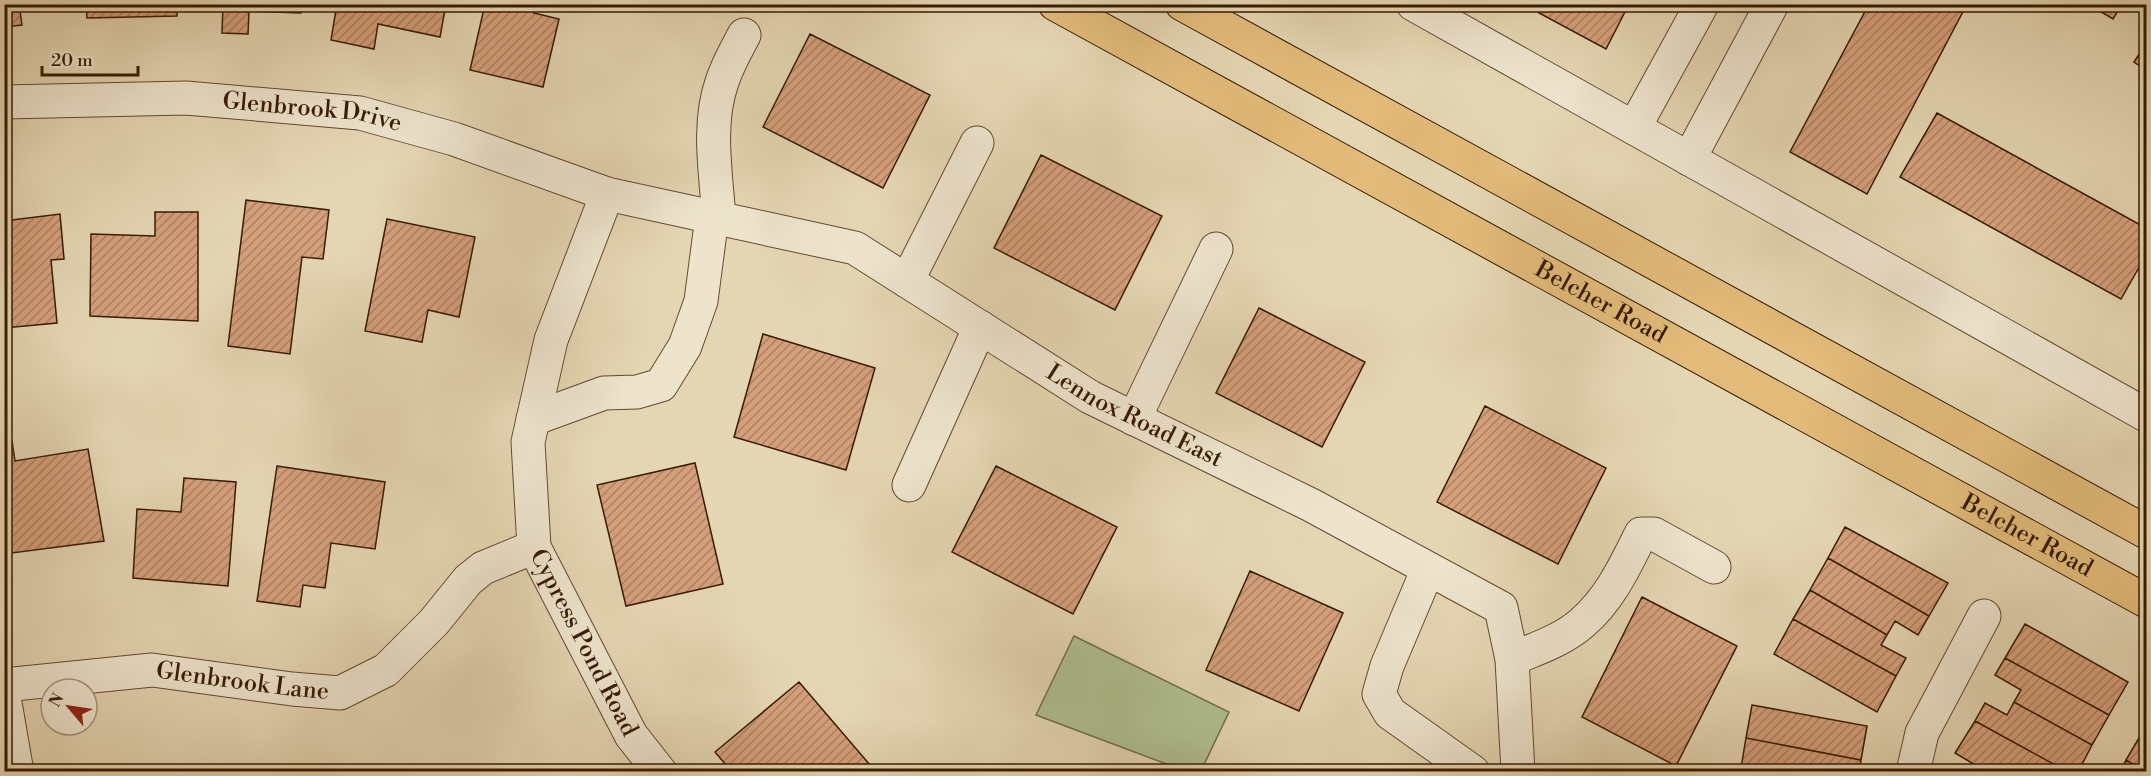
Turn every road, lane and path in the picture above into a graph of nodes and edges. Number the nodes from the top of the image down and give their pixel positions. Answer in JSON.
{"nodes":[{"id":1,"x":1054,"y":4,"type":"edge"},
{"id":2,"x":1182,"y":4,"type":"edge"},
{"id":3,"x":1413,"y":4,"type":"edge"},
{"id":4,"x":1702,"y":4,"type":"edge"},
{"id":5,"x":1772,"y":4,"type":"edge"},
{"id":6,"x":744,"y":35,"type":"dead end"},
{"id":7,"x":4,"y":102,"type":"edge"},
{"id":8,"x":1634,"y":128,"type":"junction"},
{"id":9,"x":977,"y":143,"type":"dead end"},
{"id":10,"x":1689,"y":159,"type":"junction"},
{"id":11,"x":607,"y":194,"type":"junction"},
{"id":12,"x":715,"y":217,"type":"junction"},
{"id":13,"x":1216,"y":249,"type":"dead end"},
{"id":14,"x":908,"y":281,"type":"junction"},
{"id":15,"x":980,"y":327,"type":"junction"},
{"id":16,"x":2146,"y":415,"type":"edge"},
{"id":17,"x":1134,"y":418,"type":"junction"},
{"id":18,"x":533,"y":419,"type":"junction"},
{"id":19,"x":909,"y":485,"type":"dead end"},
{"id":20,"x":2146,"y":532,"type":"edge"},
{"id":21,"x":534,"y":547,"type":"junction"},
{"id":22,"x":1714,"y":567,"type":"dead end"},
{"id":23,"x":1428,"y":568,"type":"junction"},
{"id":24,"x":2146,"y":601,"type":"edge"},
{"id":25,"x":1984,"y":616,"type":"dead end"},
{"id":26,"x":1512,"y":659,"type":"junction"},
{"id":27,"x":4,"y":686,"type":"edge"},
{"id":28,"x":4,"y":697,"type":"edge"},
{"id":29,"x":17,"y":771,"type":"edge"},
{"id":30,"x":660,"y":771,"type":"edge"},
{"id":31,"x":1473,"y":771,"type":"edge"},
{"id":32,"x":1518,"y":771,"type":"edge"},
{"id":33,"x":1913,"y":771,"type":"edge"}],
"edges":[{"from":1,"to":24,"type":"main road","name":"Belcher Road"},
{"from":2,"to":20,"type":"main road"},
{"from":3,"to":8,"type":"street"},
{"from":4,"to":8,"type":"street"},
{"from":5,"to":10,"type":"street"},
{"from":6,"to":12,"type":"street"},
{"from":7,"to":11,"type":"street","name":"Glenbrook Drive"},
{"from":8,"to":10,"type":"street"},
{"from":9,"to":14,"type":"street"},
{"from":10,"to":16,"type":"street"},
{"from":11,"to":12,"type":"street","name":"Lennox Road East"},
{"from":11,"to":18,"type":"street","name":"Cypress Pond Road"},
{"from":12,"to":14,"type":"street","name":"Lennox Road East"},
{"from":12,"to":18,"type":"street"},
{"from":13,"to":17,"type":"street"},
{"from":14,"to":15,"type":"street","name":"Lennox Road East"},
{"from":15,"to":17,"type":"street","name":"Lennox Road East"},
{"from":15,"to":19,"type":"street"},
{"from":17,"to":23,"type":"street","name":"Lennox Road East"},
{"from":18,"to":21,"type":"street","name":"Cypress Pond Road"},
{"from":21,"to":27,"type":"street","name":"Glenbrook Lane"},
{"from":21,"to":30,"type":"street","name":"Cypress Pond Road"},
{"from":22,"to":26,"type":"street"},
{"from":23,"to":26,"type":"street","name":"Lennox Road East"},
{"from":23,"to":31,"type":"street"},
{"from":25,"to":33,"type":"street"},
{"from":26,"to":32,"type":"street","name":"Lennox Road East"},
{"from":28,"to":29,"type":"street"}]}
